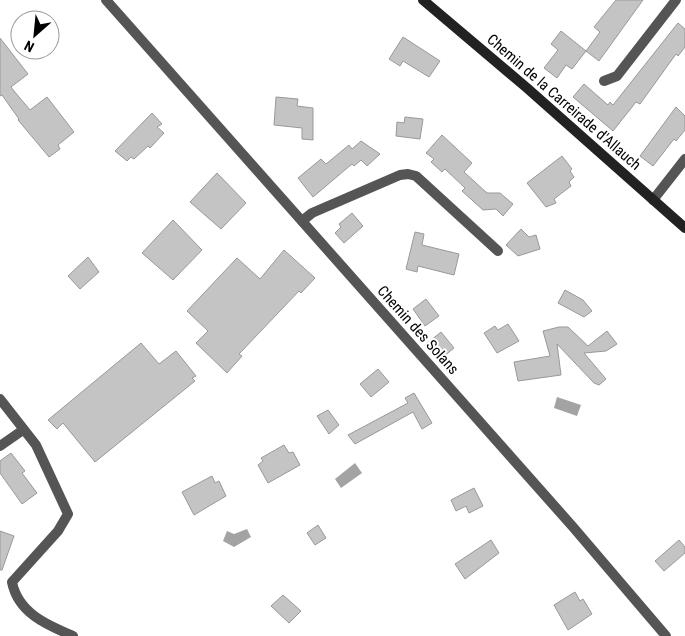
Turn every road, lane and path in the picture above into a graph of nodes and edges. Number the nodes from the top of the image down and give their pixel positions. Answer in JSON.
{"nodes":[{"id":1,"x":106,"y":0,"type":"edge"},
{"id":2,"x":423,"y":0,"type":"edge"},
{"id":3,"x":676,"y":0,"type":"edge"},
{"id":4,"x":604,"y":81,"type":"dead end"},
{"id":5,"x":685,"y":159,"type":"edge"},
{"id":6,"x":653,"y":200,"type":"junction"},
{"id":7,"x":302,"y":221,"type":"junction"},
{"id":8,"x":685,"y":228,"type":"edge"},
{"id":9,"x":498,"y":251,"type":"dead end"},
{"id":10,"x":0,"y":399,"type":"edge"},
{"id":11,"x":23,"y":430,"type":"junction"},
{"id":12,"x":0,"y":446,"type":"edge"},
{"id":13,"x":73,"y":636,"type":"edge"},
{"id":14,"x":666,"y":636,"type":"edge"}],
"edges":[{"from":1,"to":7,"type":"street","name":"Chemin des Solans"},
{"from":2,"to":6,"type":"street","name":"Chemin de la Carreirade d'Allauch"},
{"from":3,"to":4,"type":"street"},
{"from":5,"to":6,"type":"street"},
{"from":6,"to":8,"type":"street","name":"Chemin de la Carreirade d'Allauch"},
{"from":7,"to":9,"type":"street"},
{"from":7,"to":14,"type":"street","name":"Chemin des Solans"},
{"from":10,"to":11,"type":"street"},
{"from":11,"to":12,"type":"street"},
{"from":11,"to":13,"type":"street"}]}
